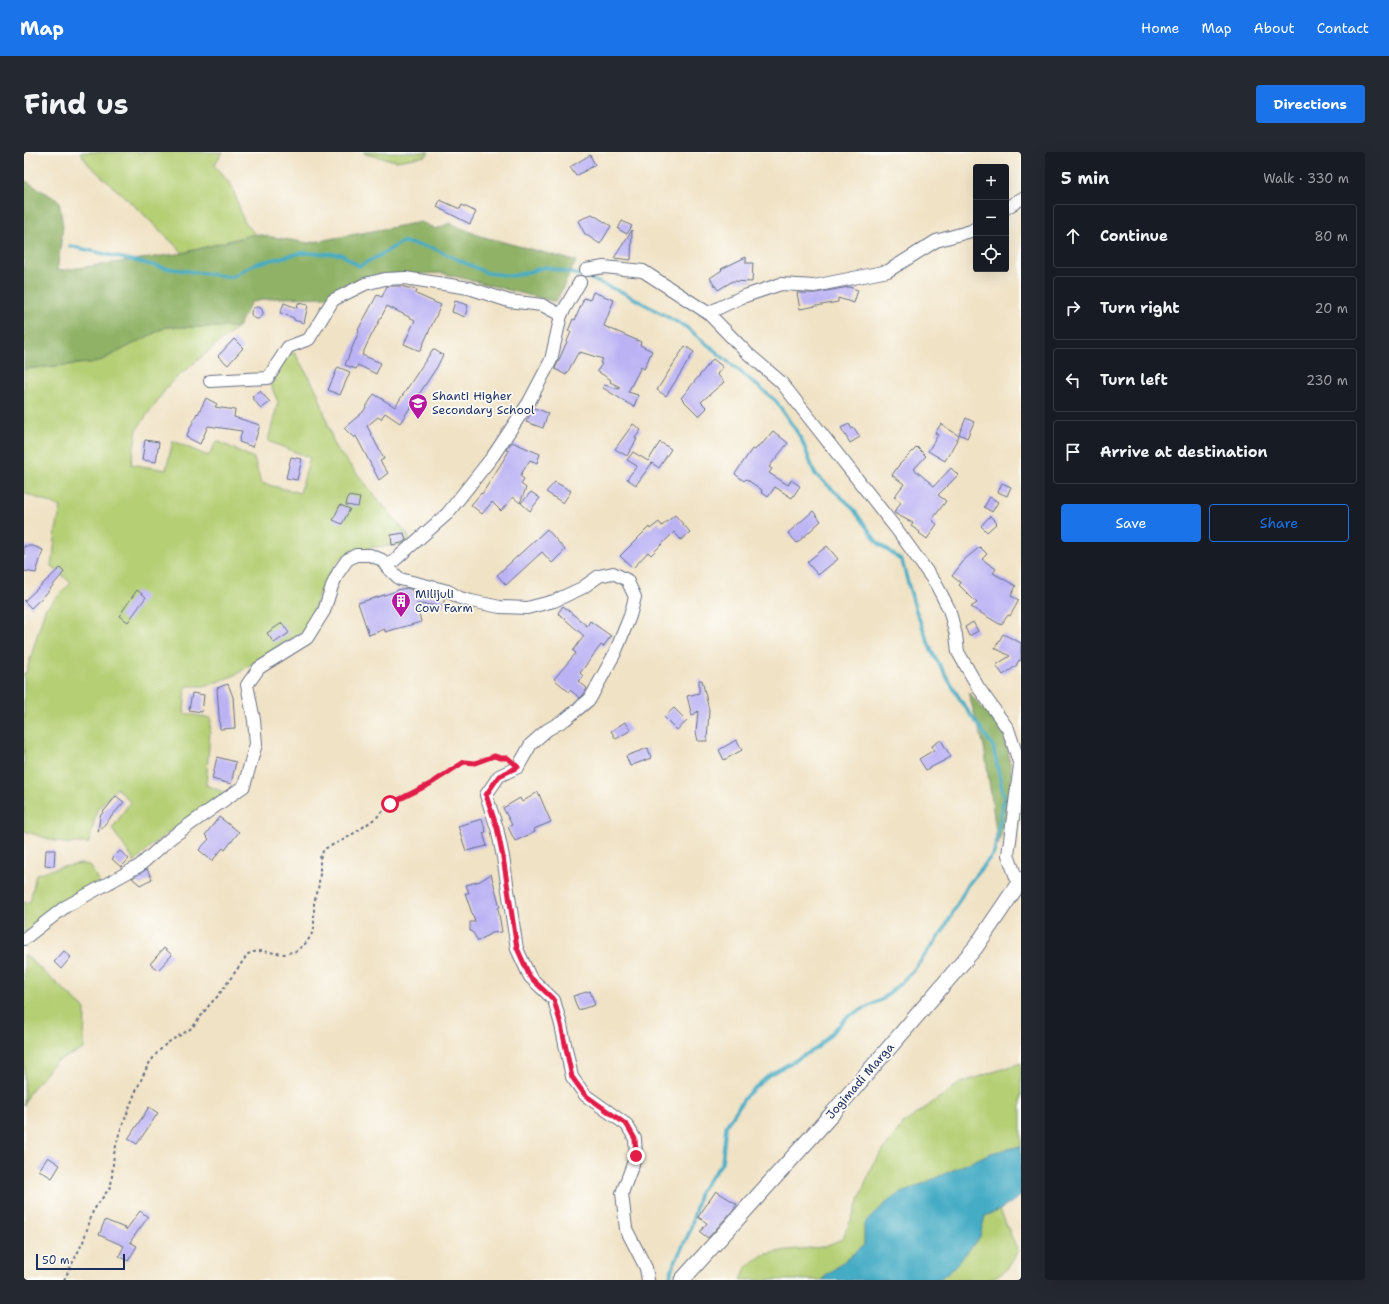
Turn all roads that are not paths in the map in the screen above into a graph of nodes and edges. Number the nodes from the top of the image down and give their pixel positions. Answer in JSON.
{"nodes":[{"id":1,"x":1021,"y":199,"type":"edge"},
{"id":2,"x":1009,"y":206,"type":"edge"},
{"id":3,"x":973,"y":230,"type":"edge"},
{"id":4,"x":586,"y":270,"type":"dead end"},
{"id":5,"x":580,"y":282,"type":"dead end"},
{"id":6,"x":708,"y":313,"type":"junction"},
{"id":7,"x":561,"y":315,"type":"junction"},
{"id":8,"x":210,"y":381,"type":"dead end"},
{"id":9,"x":387,"y":567,"type":"junction"},
{"id":10,"x":1020,"y":881,"type":"edge"},
{"id":11,"x":24,"y":939,"type":"edge"},
{"id":12,"x":685,"y":1277,"type":"edge"},
{"id":13,"x":648,"y":1280,"type":"edge"}],
"edges":[{"from":1,"to":2,"type":"street"},
{"from":3,"to":6,"type":"street"},
{"from":4,"to":6,"type":"street"},
{"from":5,"to":7,"type":"street"},
{"from":6,"to":10,"type":"street"},
{"from":7,"to":8,"type":"street"},
{"from":7,"to":9,"type":"street"},
{"from":9,"to":11,"type":"street"},
{"from":9,"to":13,"type":"street"},
{"from":10,"to":12,"type":"main road","name":"Jogimadi Marga"}]}
